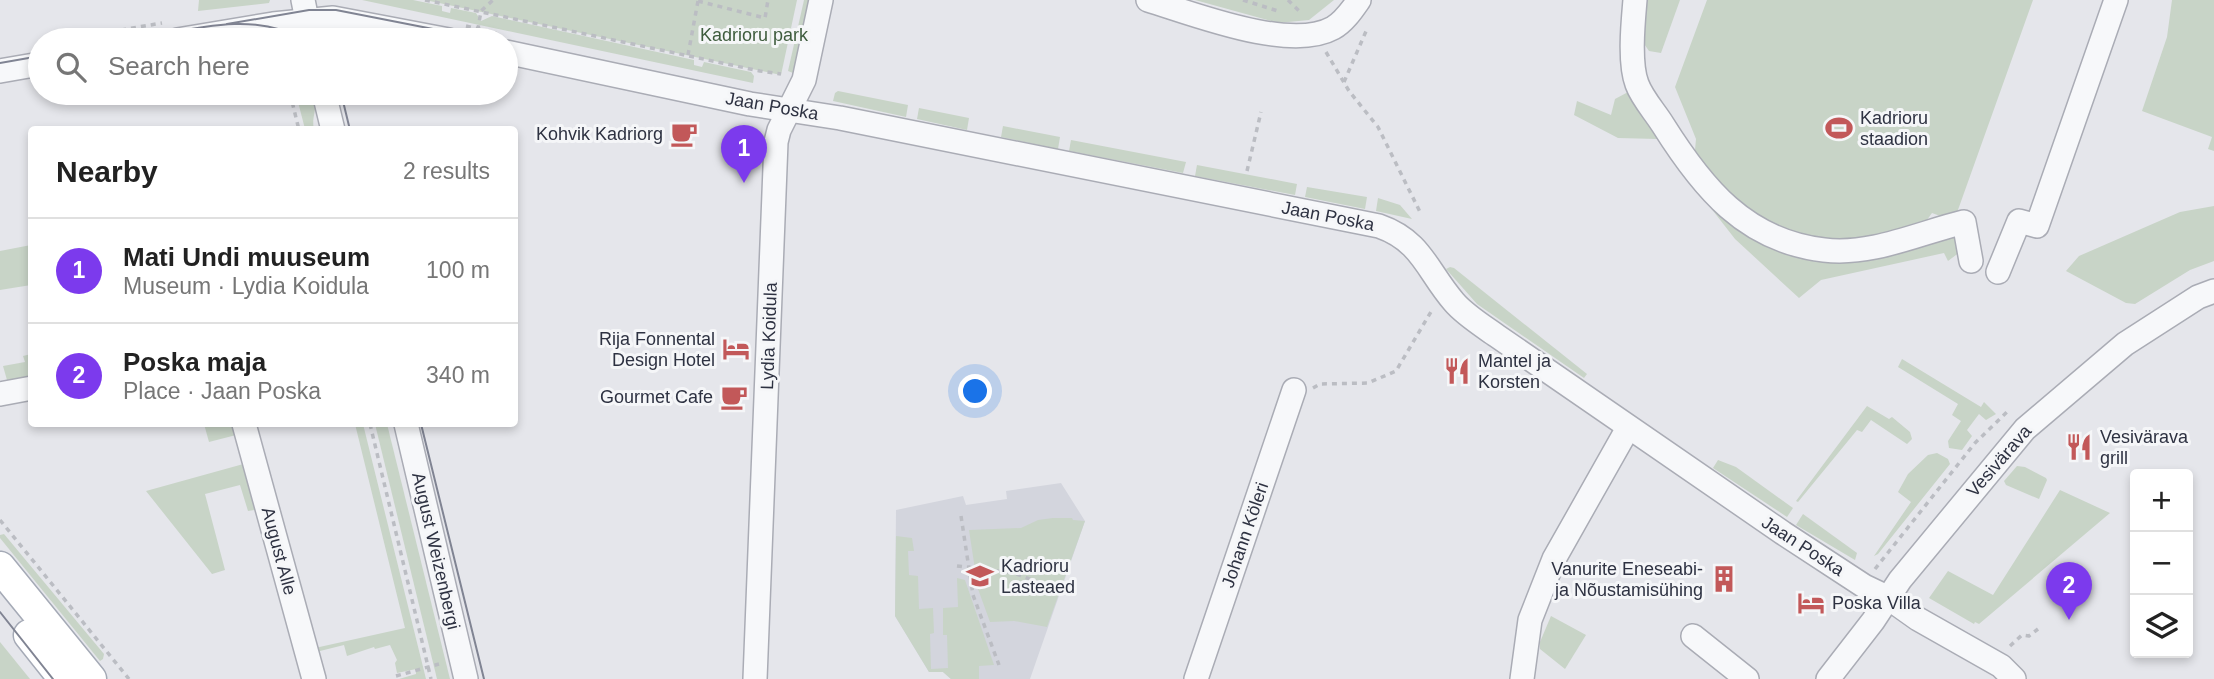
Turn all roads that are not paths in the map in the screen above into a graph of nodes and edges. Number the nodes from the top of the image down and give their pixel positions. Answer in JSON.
{"nodes":[{"id":1,"x":821,"y":0,"type":"edge"},
{"id":2,"x":1149,"y":0,"type":"edge"},
{"id":3,"x":1359,"y":0,"type":"edge"},
{"id":4,"x":1635,"y":0,"type":"edge"},
{"id":5,"x":2116,"y":0,"type":"edge"},
{"id":6,"x":306,"y":20,"type":"edge"},
{"id":7,"x":254,"y":28,"type":"edge"},
{"id":8,"x":415,"y":28,"type":"edge"},
{"id":9,"x":518,"y":46,"type":"edge"},
{"id":10,"x":28,"y":66,"type":"edge"},
{"id":11,"x":0,"y":71,"type":"edge"},
{"id":12,"x":327,"y":105,"type":"edge"},
{"id":13,"x":791,"y":109,"type":"junction"},
{"id":14,"x":332,"y":126,"type":"edge"},
{"id":15,"x":1971,"y":261,"type":"dead end"},
{"id":16,"x":1998,"y":272,"type":"dead end"},
{"id":17,"x":2214,"y":291,"type":"edge"},
{"id":18,"x":28,"y":389,"type":"edge"},
{"id":19,"x":1294,"y":390,"type":"road end"},
{"id":20,"x":0,"y":394,"type":"edge"},
{"id":21,"x":245,"y":427,"type":"edge"},
{"id":22,"x":407,"y":427,"type":"edge"},
{"id":23,"x":1628,"y":428,"type":"junction"},
{"id":24,"x":0,"y":567,"type":"edge"},
{"id":25,"x":1887,"y":597,"type":"junction"},
{"id":26,"x":0,"y":600,"type":"edge"},
{"id":27,"x":1693,"y":636,"type":"dead end"},
{"id":28,"x":464,"y":669,"type":"edge"},
{"id":29,"x":64,"y":679,"type":"edge"},
{"id":30,"x":91,"y":679,"type":"edge"},
{"id":31,"x":314,"y":679,"type":"edge"},
{"id":32,"x":755,"y":679,"type":"edge"},
{"id":33,"x":1196,"y":679,"type":"edge"},
{"id":34,"x":1522,"y":679,"type":"edge"},
{"id":35,"x":1747,"y":679,"type":"edge"},
{"id":36,"x":1828,"y":679,"type":"edge"},
{"id":37,"x":2014,"y":679,"type":"edge"}],
"edges":[{"from":1,"to":13,"type":"street","name":"Lydia Koidula"},
{"from":2,"to":3,"type":"street"},
{"from":4,"to":15,"type":"street"},
{"from":5,"to":16,"type":"street"},
{"from":6,"to":7,"type":"street"},
{"from":6,"to":8,"type":"street"},
{"from":9,"to":13,"type":"street","name":"Jaan Poska"},
{"from":10,"to":11,"type":"street"},
{"from":12,"to":14,"type":"street"},
{"from":13,"to":23,"type":"street","name":"Jaan Poska"},
{"from":13,"to":32,"type":"street","name":"Lydia Koidula"},
{"from":17,"to":25,"type":"street","name":"Vesivärava"},
{"from":18,"to":20,"type":"street"},
{"from":19,"to":33,"type":"street","name":"Johann Köleri"},
{"from":21,"to":31,"type":"street","name":"August Alle"},
{"from":22,"to":28,"type":"street","name":"August Weizenbergi"},
{"from":23,"to":25,"type":"street","name":"Jaan Poska"},
{"from":23,"to":34,"type":"street"},
{"from":24,"to":30,"type":"main road"},
{"from":25,"to":36,"type":"street","name":"Vesivärava"},
{"from":25,"to":37,"type":"street","name":"Jaan Poska"},
{"from":26,"to":29,"type":"main road"},
{"from":27,"to":35,"type":"street"}]}
